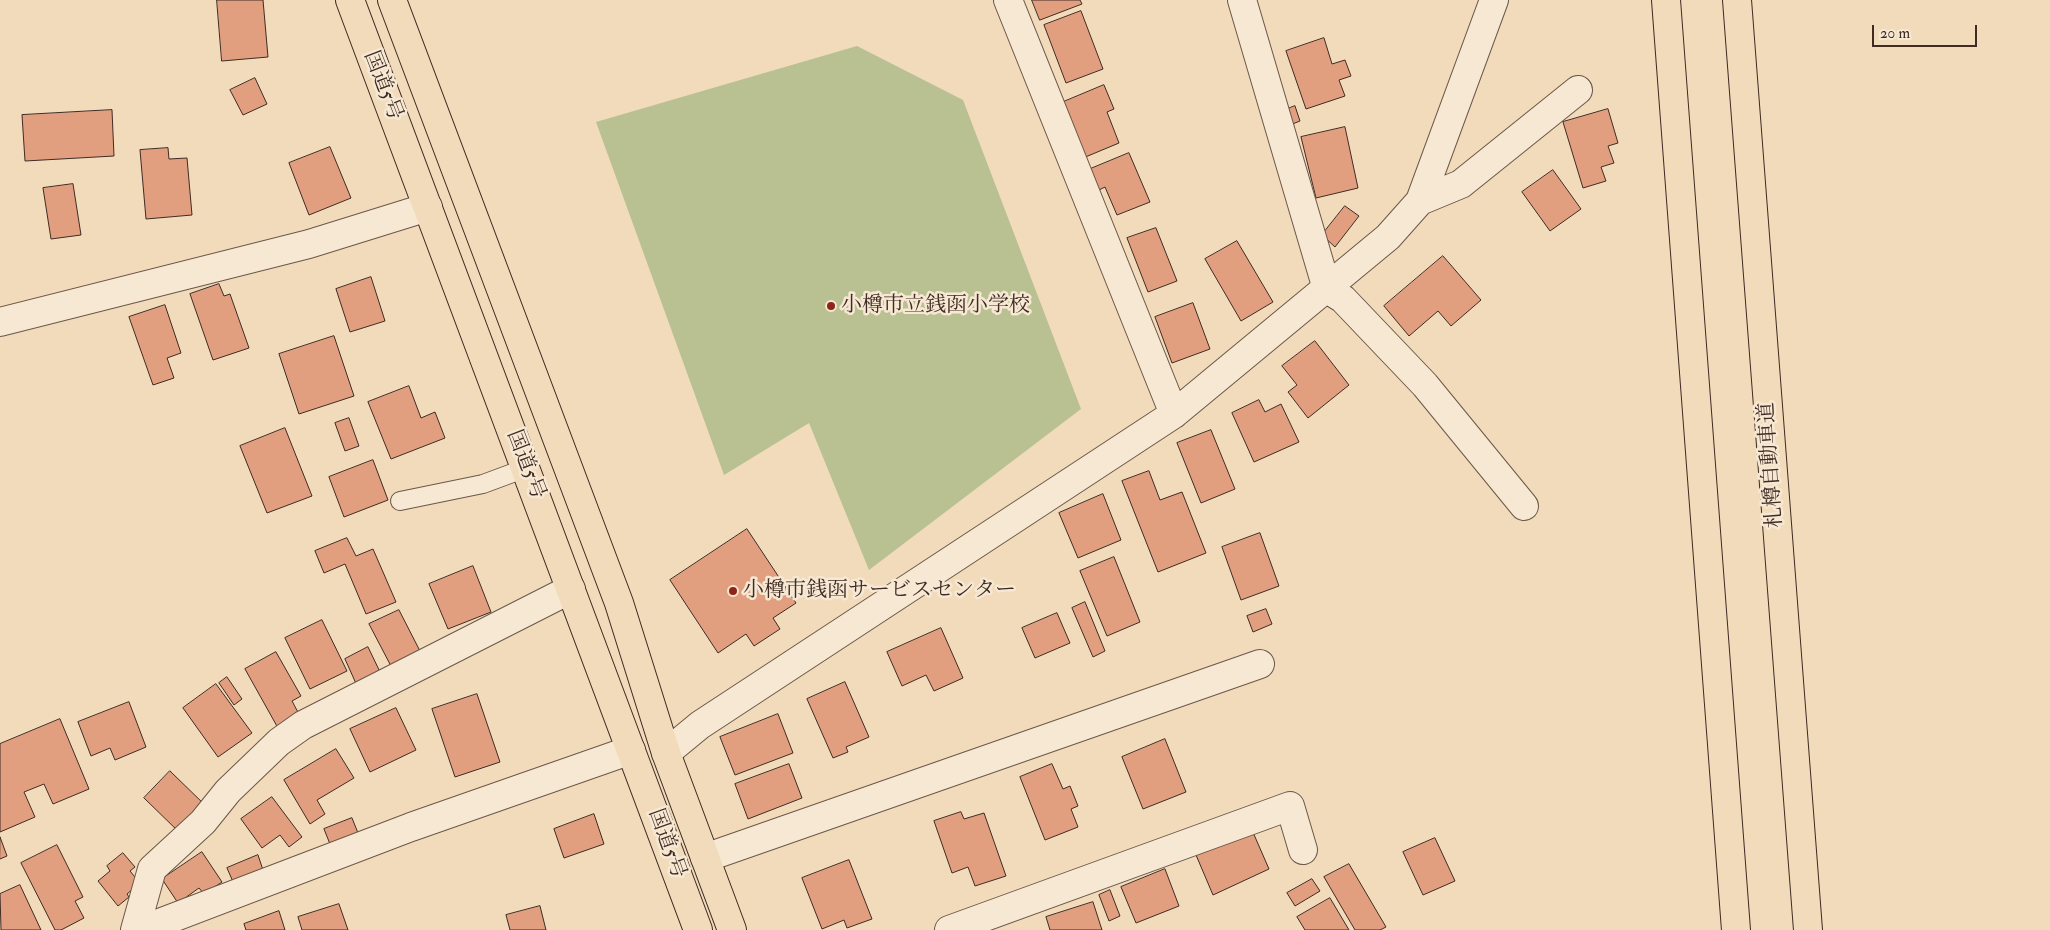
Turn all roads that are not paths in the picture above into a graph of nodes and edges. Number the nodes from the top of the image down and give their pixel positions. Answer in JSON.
{"nodes":[{"id":1,"x":350,"y":0,"type":"edge"},
{"id":2,"x":392,"y":0,"type":"edge"},
{"id":3,"x":1008,"y":0,"type":"edge"},
{"id":4,"x":1242,"y":0,"type":"edge"},
{"id":5,"x":1494,"y":0,"type":"edge"},
{"id":6,"x":1666,"y":0,"type":"edge"},
{"id":7,"x":1736,"y":0,"type":"edge"},
{"id":8,"x":1578,"y":90,"type":"dead end"},
{"id":9,"x":1420,"y":200,"type":"junction"},
{"id":10,"x":428,"y":207,"type":"junction"},
{"id":11,"x":1327,"y":289,"type":"junction"},
{"id":12,"x":0,"y":322,"type":"edge"},
{"id":13,"x":1174,"y":414,"type":"junction"},
{"id":14,"x":526,"y":468,"type":"junction"},
{"id":15,"x":400,"y":501,"type":"dead end"},
{"id":16,"x":1524,"y":506,"type":"dead end"},
{"id":17,"x":571,"y":589,"type":"junction"},
{"id":18,"x":1260,"y":664,"type":"dead end"},
{"id":19,"x":631,"y":750,"type":"junction"},
{"id":20,"x":666,"y":753,"type":"junction"},
{"id":21,"x":1303,"y":850,"type":"dead end"},
{"id":22,"x":705,"y":858,"type":"junction"},
{"id":23,"x":146,"y":929,"type":"edge"},
{"id":24,"x":698,"y":930,"type":"edge"},
{"id":25,"x":732,"y":930,"type":"edge"},
{"id":26,"x":949,"y":930,"type":"edge"},
{"id":27,"x":1736,"y":930,"type":"edge"},
{"id":28,"x":1808,"y":930,"type":"edge"}],
"edges":[{"from":1,"to":10,"type":"highway","name":"国道5号"},
{"from":2,"to":20,"type":"highway","name":"国道5号"},
{"from":3,"to":13,"type":"street"},
{"from":4,"to":11,"type":"street"},
{"from":5,"to":9,"type":"street"},
{"from":6,"to":27,"type":"highway"},
{"from":7,"to":28,"type":"highway","name":"札樽自動車道"},
{"from":8,"to":9,"type":"street"},
{"from":9,"to":11,"type":"street"},
{"from":10,"to":12,"type":"street"},
{"from":10,"to":14,"type":"highway","name":"国道5号"},
{"from":11,"to":13,"type":"street"},
{"from":11,"to":16,"type":"street"},
{"from":13,"to":20,"type":"street"},
{"from":14,"to":15,"type":"lane"},
{"from":14,"to":17,"type":"highway","name":"国道5号"},
{"from":17,"to":19,"type":"highway","name":"国道5号"},
{"from":17,"to":23,"type":"street"},
{"from":18,"to":22,"type":"street"},
{"from":19,"to":23,"type":"street"},
{"from":19,"to":24,"type":"highway","name":"国道5号"},
{"from":20,"to":22,"type":"highway","name":"国道5号"},
{"from":21,"to":26,"type":"street"},
{"from":22,"to":25,"type":"highway","name":"国道5号"}]}
